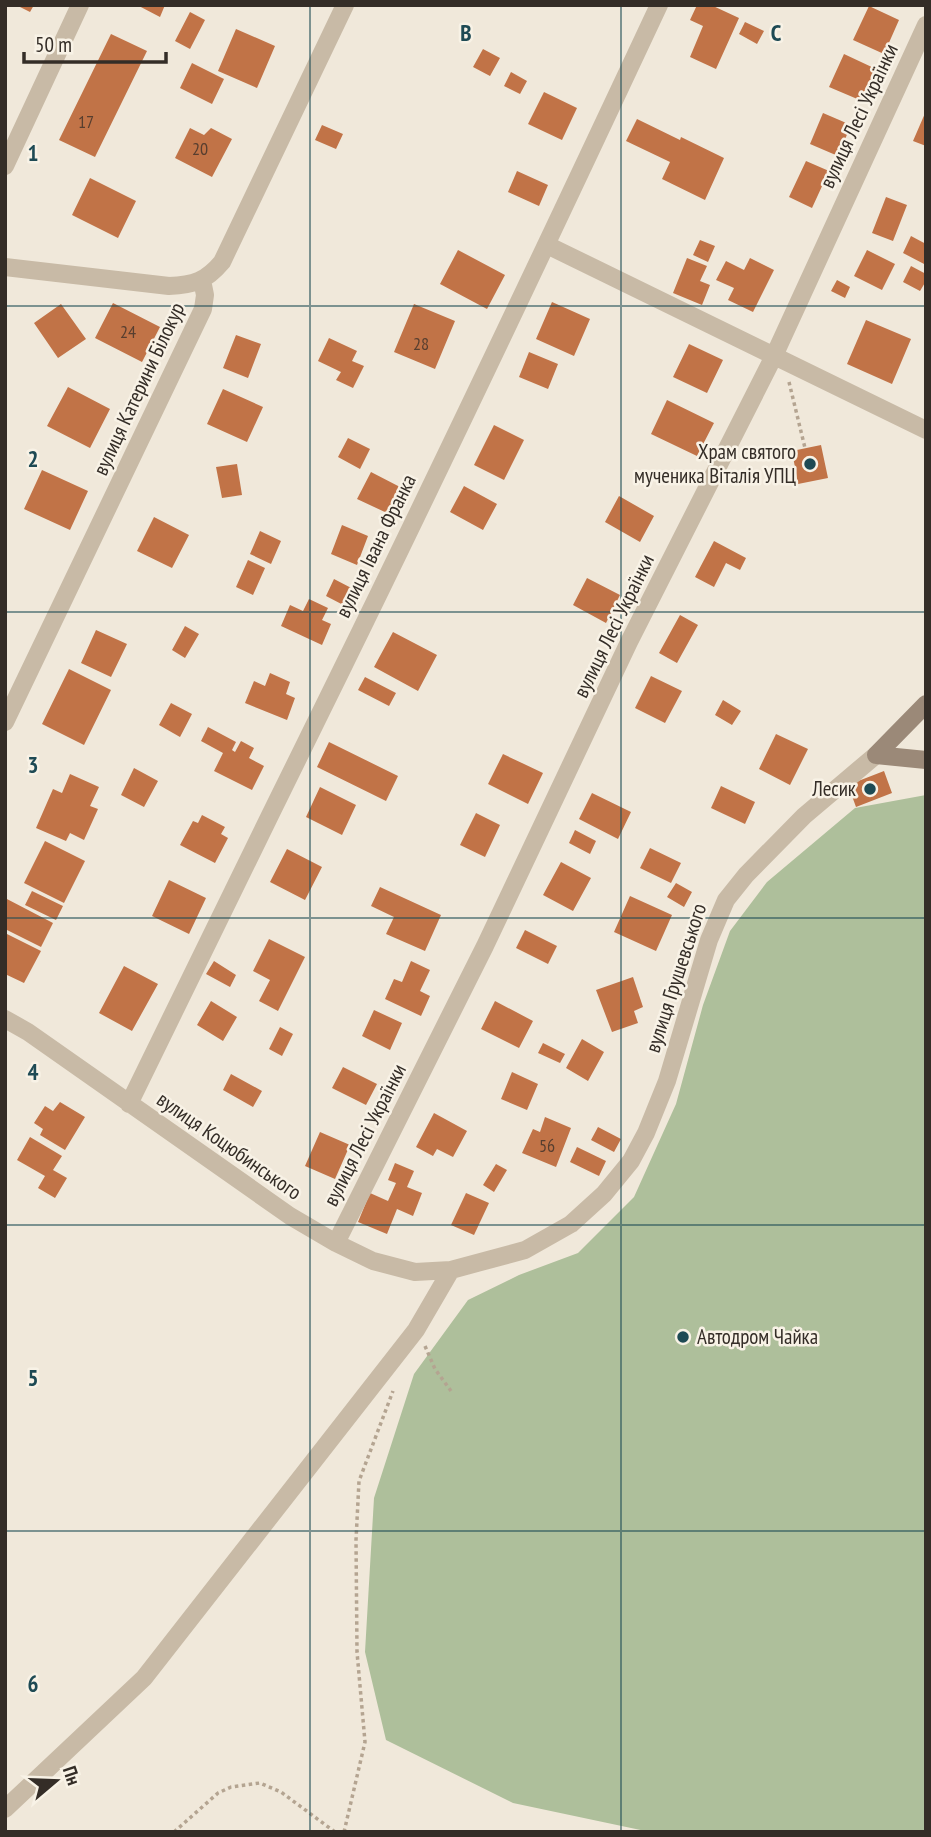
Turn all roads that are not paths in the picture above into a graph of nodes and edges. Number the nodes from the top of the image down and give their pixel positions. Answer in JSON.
{"nodes":[{"id":1,"x":80,"y":5,"type":"edge"},
{"id":2,"x":345,"y":5,"type":"edge"},
{"id":3,"x":659,"y":5,"type":"edge"},
{"id":4,"x":926,"y":25,"type":"edge"},
{"id":5,"x":5,"y":166,"type":"edge"},
{"id":6,"x":547,"y":245,"type":"junction"},
{"id":7,"x":5,"y":267,"type":"edge"},
{"id":8,"x":202,"y":280,"type":"junction"},
{"id":9,"x":774,"y":356,"type":"junction"},
{"id":10,"x":926,"y":430,"type":"edge"},
{"id":11,"x":926,"y":704,"type":"edge"},
{"id":12,"x":5,"y":722,"type":"edge"},
{"id":13,"x":876,"y":755,"type":"junction"},
{"id":14,"x":926,"y":760,"type":"edge"},
{"id":15,"x":5,"y":1019,"type":"edge"},
{"id":16,"x":129,"y":1104,"type":"junction"},
{"id":17,"x":336,"y":1244,"type":"junction"},
{"id":18,"x":525,"y":1250,"type":"joint"},
{"id":19,"x":451,"y":1270,"type":"junction"},
{"id":20,"x":5,"y":1809,"type":"edge"}],
"edges":[{"from":1,"to":5,"type":"street"},
{"from":2,"to":8,"type":"street"},
{"from":3,"to":6,"type":"street","name":"вулиця Івана Франка"},
{"from":4,"to":9,"type":"street","name":"вулиця Лесі Українки"},
{"from":6,"to":9,"type":"street"},
{"from":6,"to":16,"type":"street","name":"вулиця Івана Франка"},
{"from":7,"to":8,"type":"street"},
{"from":8,"to":12,"type":"street","name":"вулиця Катерини Білокур"},
{"from":9,"to":10,"type":"street"},
{"from":9,"to":17,"type":"street","name":"вулиця Лесі Українки"},
{"from":11,"to":13,"type":"street","name":"вулиця Грушевського"},
{"from":13,"to":14,"type":"street"},
{"from":13,"to":18,"type":"street","name":"вулиця Грушевського"},
{"from":15,"to":16,"type":"street","name":"вулиця Коцюбинського"},
{"from":16,"to":17,"type":"street","name":"вулиця Коцюбинського"},
{"from":17,"to":19,"type":"street","name":"вулиця Коцюбинського"},
{"from":18,"to":19,"type":"street","name":"вулиця Коцюбинського"},
{"from":19,"to":20,"type":"street"}]}
